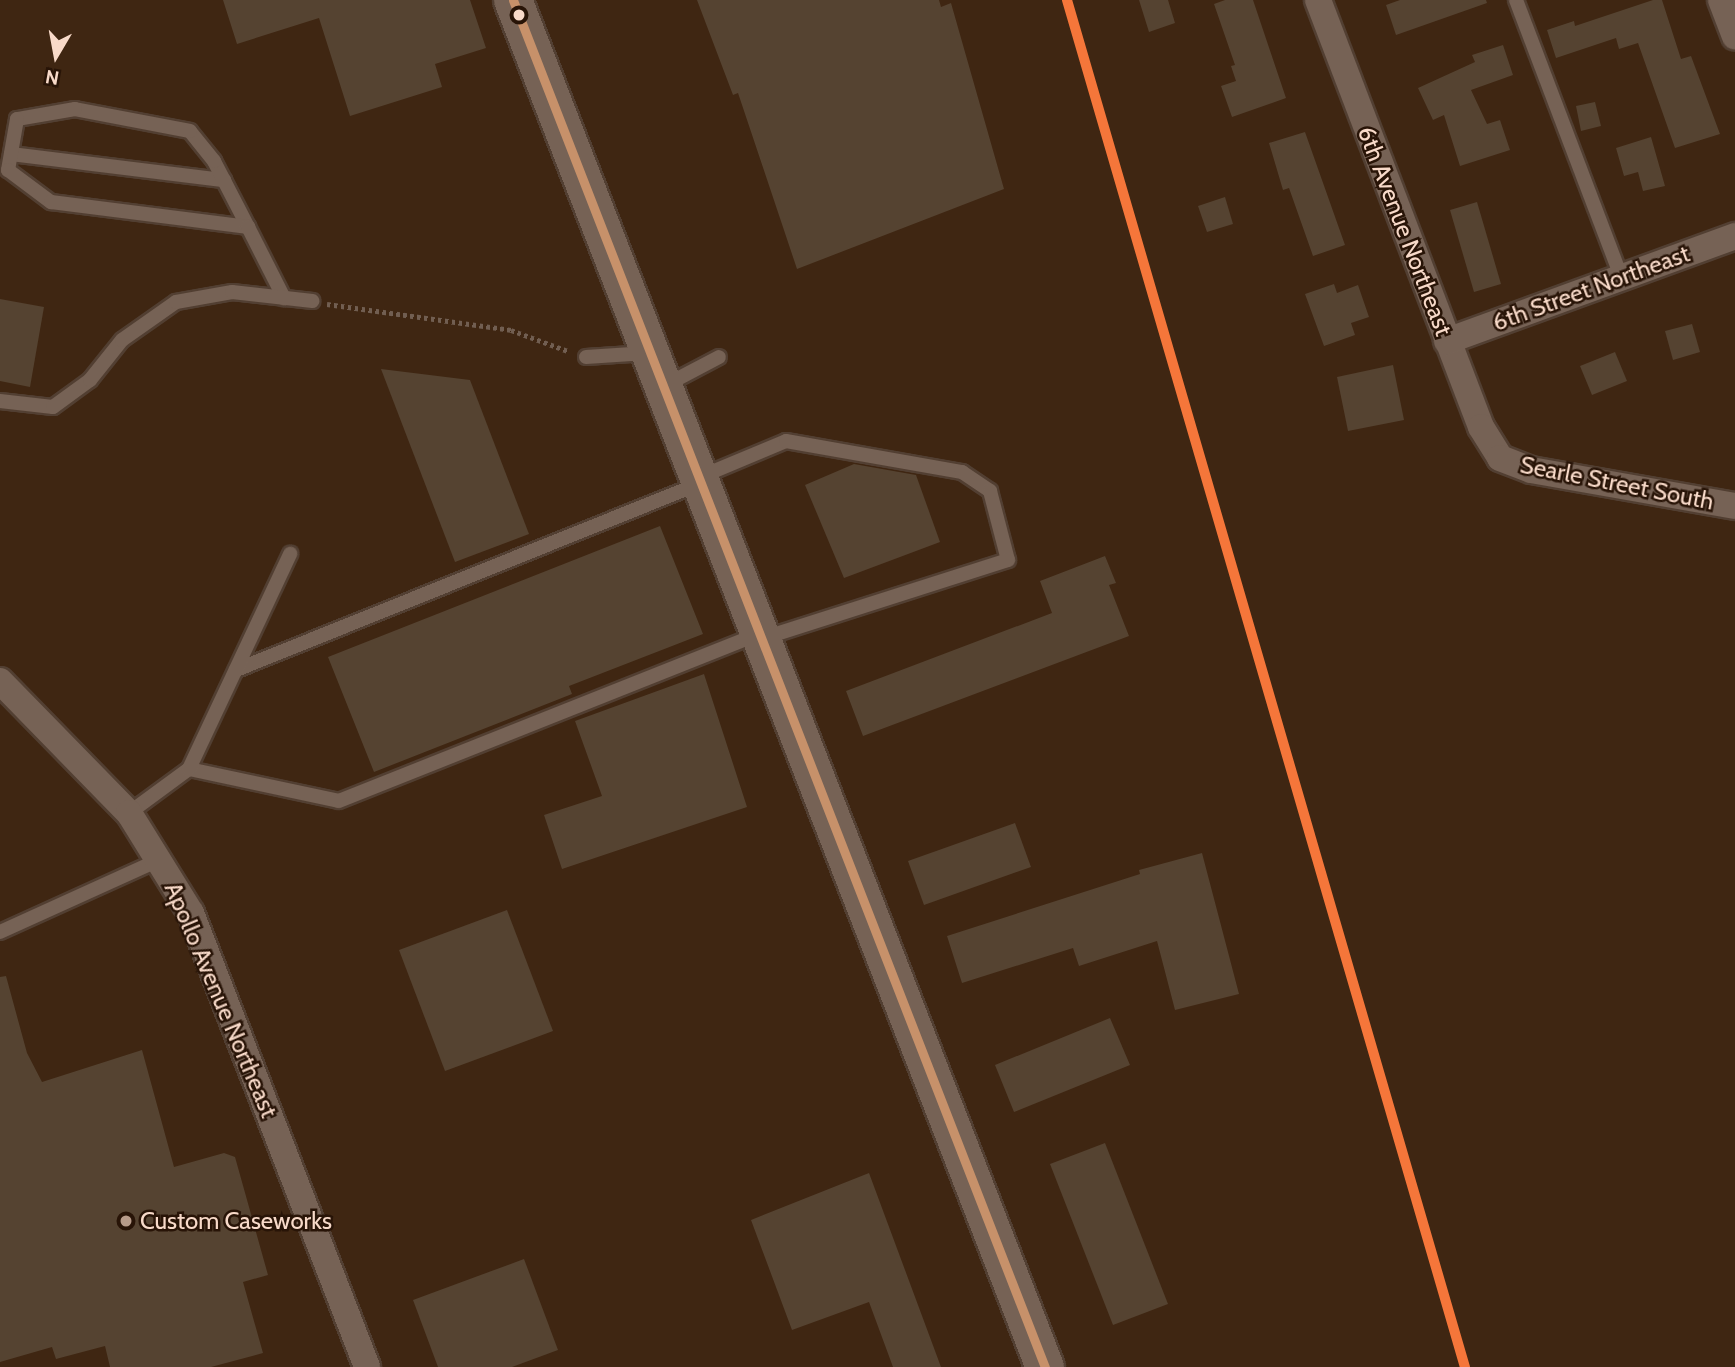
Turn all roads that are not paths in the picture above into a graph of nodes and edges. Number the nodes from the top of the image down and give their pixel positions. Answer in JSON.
{"nodes":[{"id":1,"x":513,"y":0,"type":"edge"},
{"id":2,"x":1318,"y":0,"type":"edge"},
{"id":3,"x":1516,"y":0,"type":"edge"},
{"id":4,"x":1721,"y":0,"type":"edge"},
{"id":5,"x":1735,"y":36,"type":"edge"},
{"id":6,"x":10,"y":154,"type":"junction"},
{"id":7,"x":224,"y":180,"type":"junction"},
{"id":8,"x":248,"y":227,"type":"junction"},
{"id":9,"x":1735,"y":236,"type":"edge"},
{"id":10,"x":1621,"y":277,"type":"junction"},
{"id":11,"x":284,"y":298,"type":"junction"},
{"id":12,"x":312,"y":301,"type":"road end"},
{"id":13,"x":1447,"y":341,"type":"junction"},
{"id":14,"x":586,"y":357,"type":"road end"},
{"id":15,"x":719,"y":357,"type":"dead end"},
{"id":16,"x":656,"y":370,"type":"junction"},
{"id":17,"x":0,"y":401,"type":"edge"},
{"id":18,"x":1500,"y":458,"type":"joint"},
{"id":19,"x":699,"y":481,"type":"junction"},
{"id":20,"x":1735,"y":506,"type":"edge"},
{"id":21,"x":290,"y":554,"type":"dead end"},
{"id":22,"x":758,"y":637,"type":"junction"},
{"id":23,"x":236,"y":670,"type":"junction"},
{"id":24,"x":0,"y":681,"type":"edge"},
{"id":25,"x":189,"y":769,"type":"junction"},
{"id":26,"x":129,"y":813,"type":"junction"},
{"id":27,"x":161,"y":859,"type":"junction"},
{"id":28,"x":0,"y":932,"type":"edge"},
{"id":29,"x":367,"y":1367,"type":"edge"},
{"id":30,"x":1045,"y":1367,"type":"edge"}],
"edges":[{"from":1,"to":16,"type":"street"},
{"from":2,"to":13,"type":"street","name":"6th Avenue Northeast"},
{"from":3,"to":10,"type":"lane"},
{"from":4,"to":5,"type":"street"},
{"from":6,"to":7,"type":"lane"},
{"from":6,"to":7,"type":"lane"},
{"from":6,"to":8,"type":"lane"},
{"from":7,"to":8,"type":"lane"},
{"from":8,"to":11,"type":"lane"},
{"from":9,"to":10,"type":"street","name":"6th Street Northeast"},
{"from":10,"to":13,"type":"street","name":"6th Street Northeast"},
{"from":11,"to":12,"type":"lane"},
{"from":11,"to":17,"type":"lane"},
{"from":13,"to":18,"type":"street","name":"6th Avenue Northeast"},
{"from":14,"to":16,"type":"lane"},
{"from":15,"to":16,"type":"lane"},
{"from":16,"to":19,"type":"street"},
{"from":18,"to":20,"type":"street","name":"Searle Street South"},
{"from":19,"to":22,"type":"street"},
{"from":19,"to":22,"type":"lane"},
{"from":19,"to":23,"type":"lane"},
{"from":21,"to":23,"type":"lane"},
{"from":22,"to":25,"type":"lane"},
{"from":22,"to":30,"type":"street"},
{"from":23,"to":25,"type":"lane"},
{"from":24,"to":26,"type":"street","name":"Apollo Avenue Northeast"},
{"from":25,"to":26,"type":"lane"},
{"from":26,"to":27,"type":"street","name":"Apollo Avenue Northeast"},
{"from":27,"to":28,"type":"lane"},
{"from":27,"to":29,"type":"street","name":"Apollo Avenue Northeast"}]}
